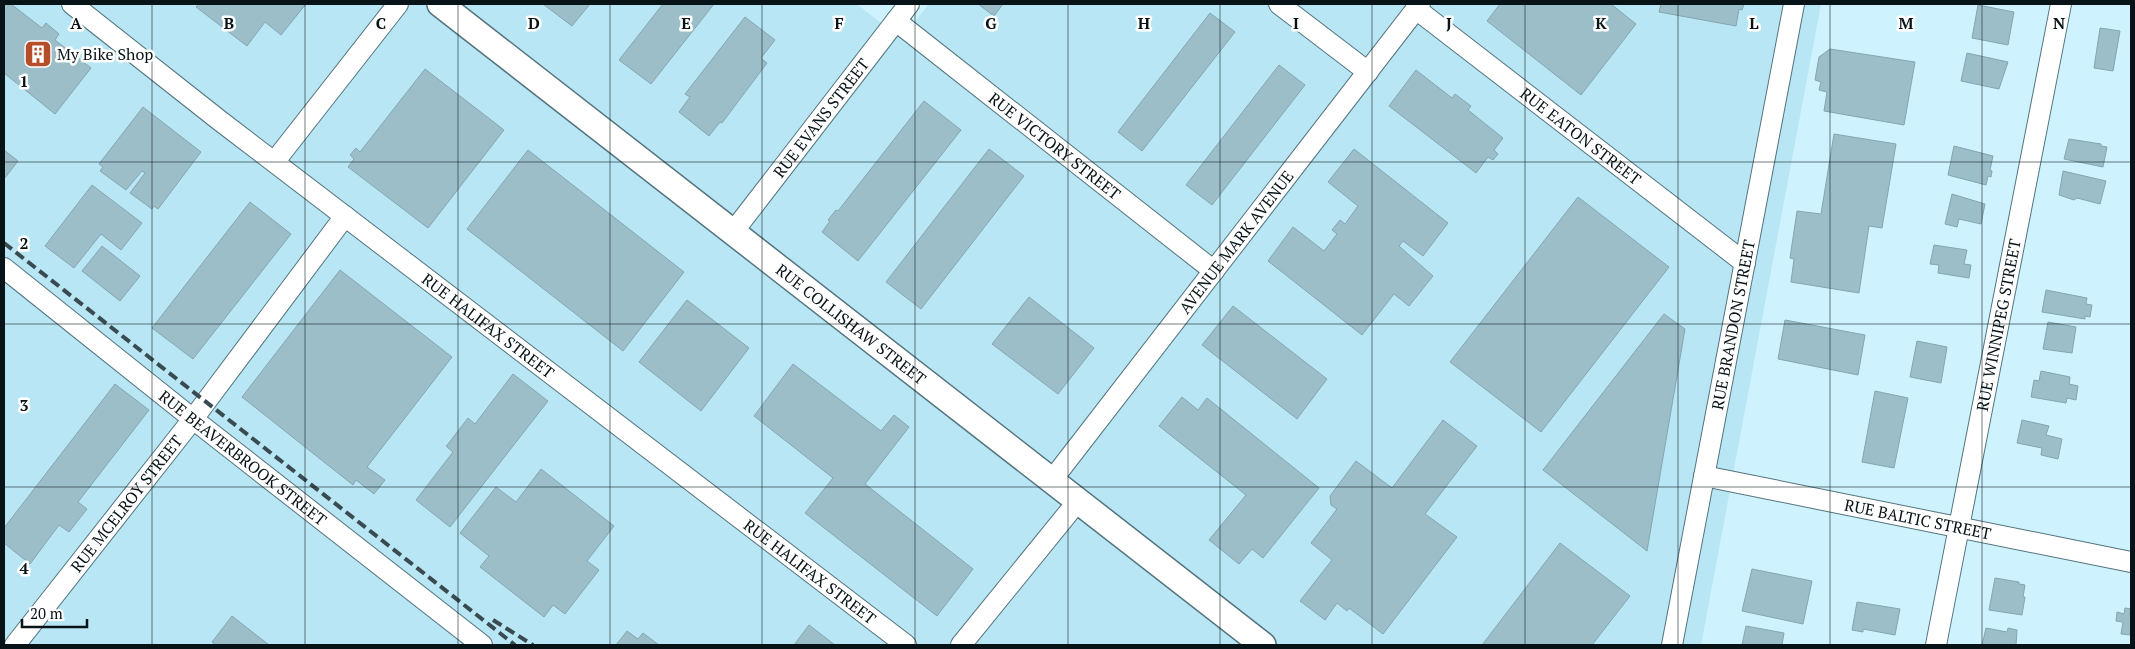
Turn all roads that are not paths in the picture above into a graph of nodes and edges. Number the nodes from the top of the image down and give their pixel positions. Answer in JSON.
{"nodes":[{"id":1,"x":72,"y":4,"type":"edge"},
{"id":2,"x":398,"y":4,"type":"edge"},
{"id":3,"x":440,"y":4,"type":"edge"},
{"id":4,"x":909,"y":4,"type":"edge"},
{"id":5,"x":1279,"y":4,"type":"edge"},
{"id":6,"x":1794,"y":4,"type":"edge"},
{"id":7,"x":2061,"y":4,"type":"edge"},
{"id":8,"x":1418,"y":6,"type":"edge"},
{"id":9,"x":896,"y":21,"type":"junction"},
{"id":10,"x":1368,"y":72,"type":"junction"},
{"id":11,"x":275,"y":161,"type":"junction"},
{"id":12,"x":345,"y":216,"type":"junction"},
{"id":13,"x":734,"y":232,"type":"junction"},
{"id":14,"x":1745,"y":263,"type":"junction"},
{"id":15,"x":4,"y":268,"type":"edge"},
{"id":16,"x":1214,"y":271,"type":"junction"},
{"id":17,"x":193,"y":419,"type":"junction"},
{"id":18,"x":1704,"y":476,"type":"junction"},
{"id":19,"x":1052,"y":480,"type":"junction"},
{"id":20,"x":1078,"y":501,"type":"junction"},
{"id":21,"x":1959,"y":528,"type":"junction"},
{"id":22,"x":2131,"y":562,"type":"edge"},
{"id":23,"x":15,"y":645,"type":"edge"},
{"id":24,"x":482,"y":645,"type":"edge"},
{"id":25,"x":906,"y":645,"type":"edge"},
{"id":26,"x":961,"y":645,"type":"edge"},
{"id":27,"x":1263,"y":645,"type":"edge"},
{"id":28,"x":1672,"y":645,"type":"edge"},
{"id":29,"x":1936,"y":645,"type":"edge"}],
"edges":[{"from":1,"to":11,"type":"street","name":"RUE HALIFAX STREET"},
{"from":2,"to":11,"type":"street"},
{"from":3,"to":13,"type":"street","name":"RUE COLLISHAW STREET"},
{"from":4,"to":9,"type":"street","name":"RUE EVANS STREET"},
{"from":5,"to":10,"type":"street"},
{"from":6,"to":14,"type":"street","name":"RUE BRANDON STREET"},
{"from":7,"to":21,"type":"street","name":"RUE WINNIPEG STREET"},
{"from":8,"to":10,"type":"street","name":"AVENUE MARK AVENUE"},
{"from":8,"to":14,"type":"street","name":"RUE EATON STREET"},
{"from":9,"to":13,"type":"street","name":"RUE EVANS STREET"},
{"from":9,"to":16,"type":"street","name":"RUE VICTORY STREET"},
{"from":10,"to":16,"type":"street","name":"AVENUE MARK AVENUE"},
{"from":11,"to":12,"type":"street","name":"RUE HALIFAX STREET"},
{"from":12,"to":17,"type":"street","name":"RUE MCELROY STREET"},
{"from":12,"to":25,"type":"street","name":"RUE HALIFAX STREET"},
{"from":13,"to":19,"type":"street","name":"RUE COLLISHAW STREET"},
{"from":14,"to":18,"type":"street","name":"RUE BRANDON STREET"},
{"from":15,"to":17,"type":"street","name":"RUE BEAVERBROOK STREET"},
{"from":16,"to":19,"type":"street","name":"AVENUE MARK AVENUE"},
{"from":17,"to":23,"type":"street","name":"RUE MCELROY STREET"},
{"from":17,"to":24,"type":"street","name":"RUE BEAVERBROOK STREET"},
{"from":18,"to":21,"type":"street","name":"RUE BALTIC STREET"},
{"from":18,"to":28,"type":"street","name":"RUE BRANDON STREET"},
{"from":19,"to":20,"type":"street","name":"RUE COLLISHAW STREET"},
{"from":20,"to":26,"type":"street"},
{"from":20,"to":27,"type":"street","name":"RUE COLLISHAW STREET"},
{"from":21,"to":22,"type":"street","name":"RUE BALTIC STREET"},
{"from":21,"to":29,"type":"street","name":"RUE WINNIPEG STREET"}]}
